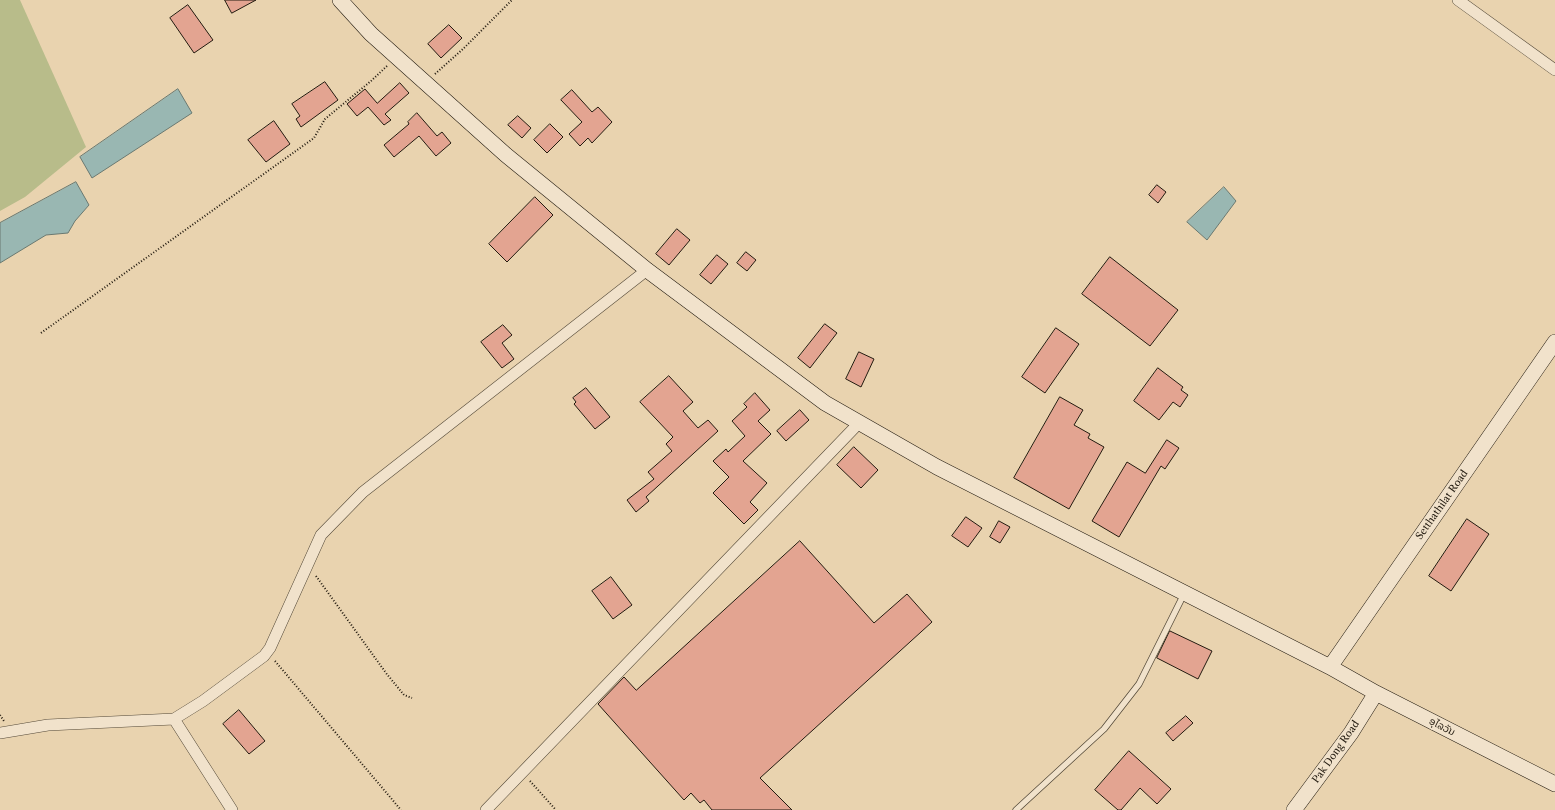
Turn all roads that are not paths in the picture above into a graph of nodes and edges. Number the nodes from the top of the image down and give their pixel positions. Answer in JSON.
{"nodes":[{"id":1,"x":340,"y":0,"type":"edge"},
{"id":2,"x":1458,"y":0,"type":"edge"},
{"id":3,"x":1555,"y":70,"type":"edge"},
{"id":4,"x":647,"y":270,"type":"junction"},
{"id":5,"x":1555,"y":342,"type":"edge"},
{"id":6,"x":859,"y":423,"type":"junction"},
{"id":7,"x":1184,"y":594,"type":"junction"},
{"id":8,"x":1330,"y":667,"type":"junction"},
{"id":9,"x":1376,"y":693,"type":"junction"},
{"id":10,"x":174,"y":719,"type":"junction"},
{"id":11,"x":0,"y":733,"type":"edge"},
{"id":12,"x":1555,"y":784,"type":"edge"},
{"id":13,"x":232,"y":810,"type":"edge"},
{"id":14,"x":486,"y":810,"type":"edge"},
{"id":15,"x":1016,"y":810,"type":"edge"},
{"id":16,"x":1294,"y":810,"type":"edge"}],
"edges":[{"from":1,"to":4,"type":"street","name":"ອຸໄລວັນ"},
{"from":2,"to":3,"type":"street"},
{"from":4,"to":6,"type":"street","name":"ອຸໄລວັນ"},
{"from":4,"to":10,"type":"street"},
{"from":5,"to":8,"type":"street","name":"Setthathilat Road"},
{"from":6,"to":7,"type":"street","name":"ອຸໄລວັນ"},
{"from":6,"to":14,"type":"street"},
{"from":7,"to":8,"type":"street","name":"ອຸໄລວັນ"},
{"from":7,"to":15,"type":"lane"},
{"from":8,"to":9,"type":"street","name":"ອຸໄລວັນ"},
{"from":9,"to":12,"type":"street","name":"ອຸໄລວັນ"},
{"from":9,"to":16,"type":"street","name":"Pak Dong Road"},
{"from":10,"to":11,"type":"street"},
{"from":10,"to":13,"type":"street"}]}
